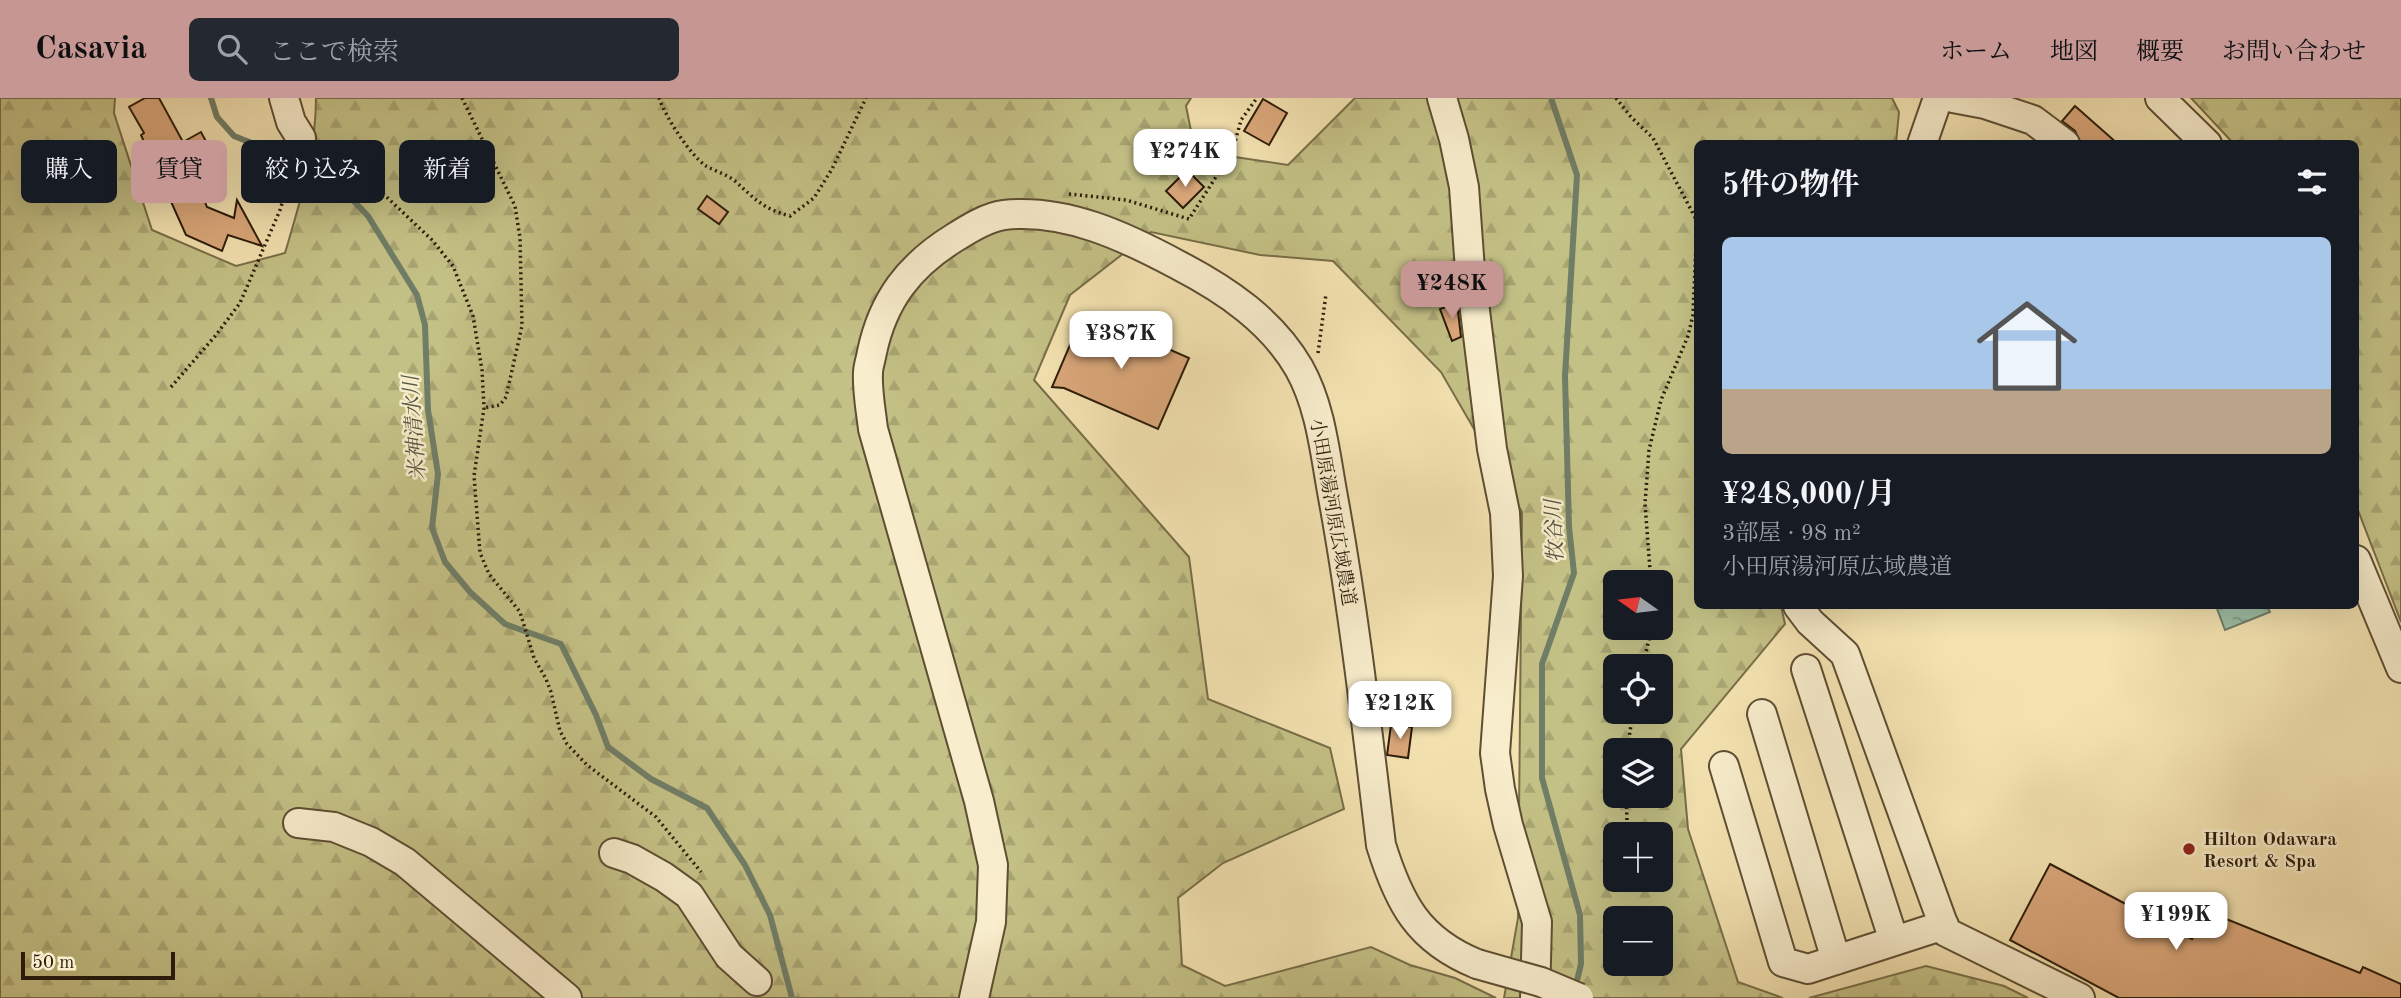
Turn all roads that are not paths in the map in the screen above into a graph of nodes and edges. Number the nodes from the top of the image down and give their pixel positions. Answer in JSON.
{"nodes":[{"id":1,"x":285,"y":98,"type":"edge"},
{"id":2,"x":1443,"y":98,"type":"edge"},
{"id":3,"x":1938,"y":98,"type":"edge"},
{"id":4,"x":1953,"y":98,"type":"edge"},
{"id":5,"x":2160,"y":98,"type":"edge"},
{"id":6,"x":301,"y":138,"type":"road end"},
{"id":7,"x":1923,"y":140,"type":"edge"},
{"id":8,"x":2060,"y":140,"type":"edge"},
{"id":9,"x":2203,"y":140,"type":"edge"},
{"id":10,"x":2359,"y":567,"type":"edge"},
{"id":11,"x":1800,"y":609,"type":"edge"},
{"id":12,"x":2401,"y":668,"type":"edge"},
{"id":13,"x":1806,"y":669,"type":"dead end"},
{"id":14,"x":1762,"y":714,"type":"dead end"},
{"id":15,"x":1724,"y":766,"type":"dead end"},
{"id":16,"x":298,"y":823,"type":"dead end"},
{"id":17,"x":614,"y":853,"type":"dead end"},
{"id":18,"x":1944,"y":925,"type":"junction"},
{"id":19,"x":1894,"y":941,"type":"junction"},
{"id":20,"x":1836,"y":960,"type":"junction"},
{"id":21,"x":757,"y":981,"type":"dead end"},
{"id":22,"x":568,"y":998,"type":"edge"},
{"id":23,"x":974,"y":998,"type":"edge"},
{"id":24,"x":1535,"y":998,"type":"edge"},
{"id":25,"x":1579,"y":998,"type":"edge"},
{"id":26,"x":2080,"y":998,"type":"edge"}],
"edges":[{"from":1,"to":6,"type":"street"},
{"from":2,"to":24,"type":"street"},
{"from":3,"to":7,"type":"street"},
{"from":4,"to":8,"type":"street"},
{"from":5,"to":9,"type":"street"},
{"from":10,"to":12,"type":"street"},
{"from":11,"to":18,"type":"street"},
{"from":13,"to":19,"type":"street"},
{"from":14,"to":20,"type":"street"},
{"from":15,"to":20,"type":"street"},
{"from":16,"to":22,"type":"street"},
{"from":17,"to":21,"type":"street"},
{"from":18,"to":19,"type":"street"},
{"from":18,"to":26,"type":"street"},
{"from":19,"to":20,"type":"street"},
{"from":23,"to":25,"type":"street","name":"小田原湯河原広域農道","bridge":true}]}
